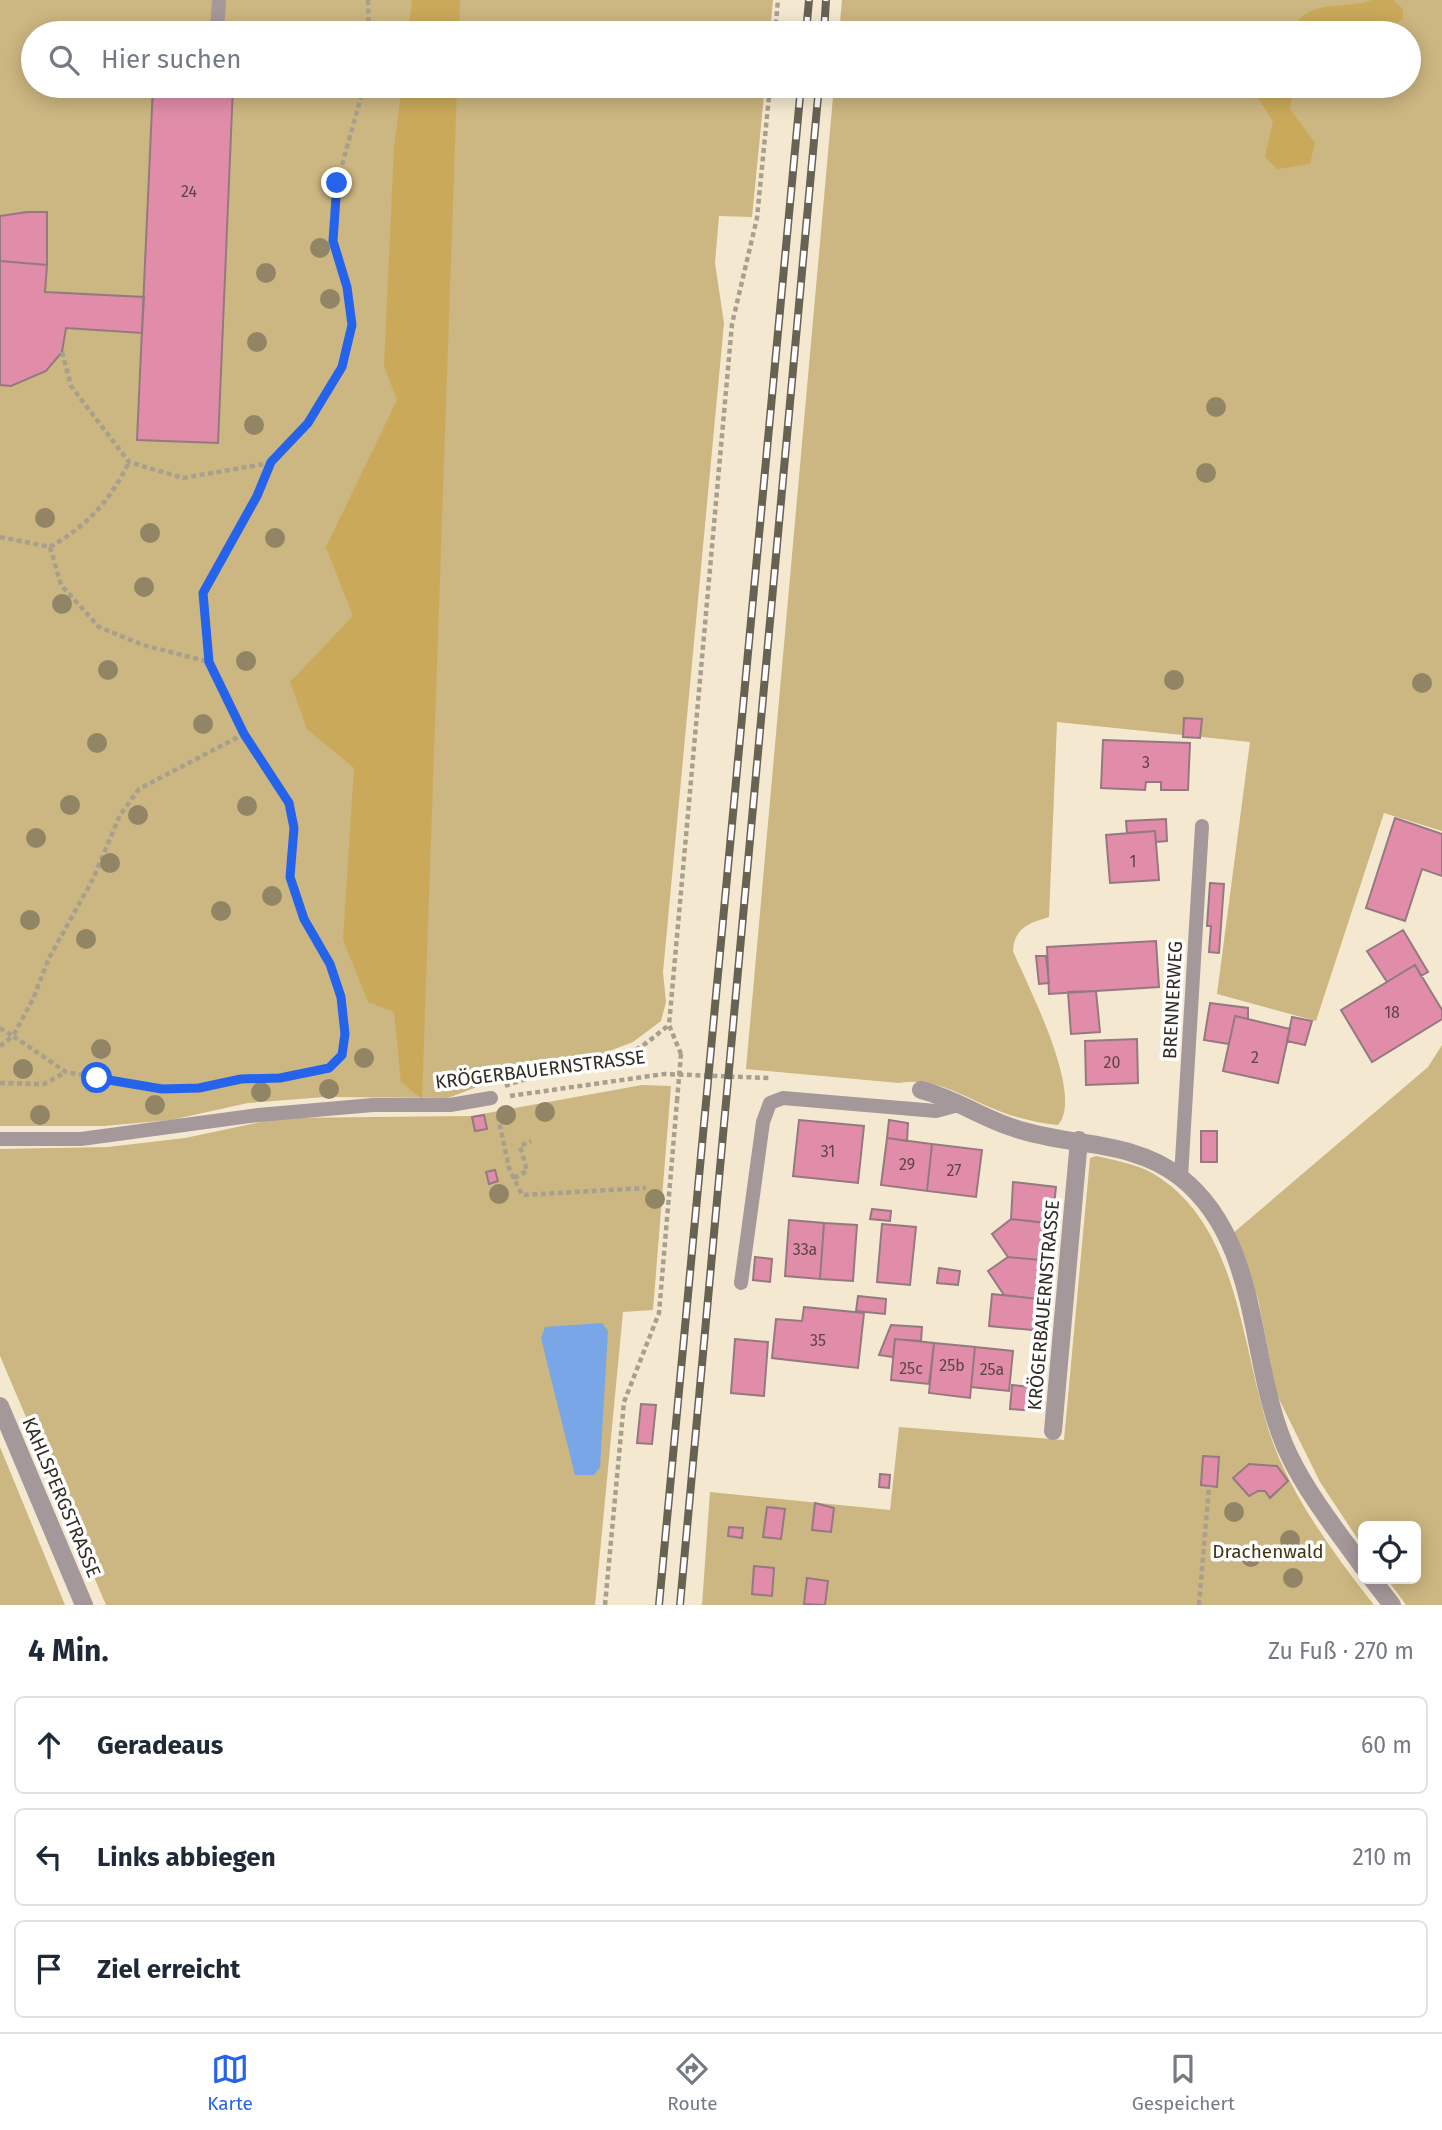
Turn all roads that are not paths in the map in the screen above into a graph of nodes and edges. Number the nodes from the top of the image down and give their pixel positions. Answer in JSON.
{"nodes":[{"id":1,"x":219,"y":0,"type":"edge"},
{"id":2,"x":218,"y":21,"type":"edge"},
{"id":3,"x":1202,"y":826,"type":"dead end"},
{"id":4,"x":921,"y":1090,"type":"dead end"},
{"id":5,"x":491,"y":1098,"type":"road end"},
{"id":6,"x":962,"y":1104,"type":"junction"},
{"id":7,"x":0,"y":1139,"type":"edge"},
{"id":8,"x":1079,"y":1140,"type":"junction"},
{"id":9,"x":1181,"y":1177,"type":"junction"},
{"id":10,"x":741,"y":1283,"type":"dead end"},
{"id":11,"x":0,"y":1406,"type":"edge"},
{"id":12,"x":1053,"y":1431,"type":"dead end"},
{"id":13,"x":1358,"y":1559,"type":"edge"},
{"id":14,"x":1376,"y":1584,"type":"edge"},
{"id":15,"x":84,"y":1605,"type":"edge"},
{"id":16,"x":1392,"y":1605,"type":"edge"}],
"edges":[{"from":1,"to":2,"type":"lane"},
{"from":3,"to":9,"type":"lane","name":"BRENNERWEG"},
{"from":4,"to":6,"type":"street"},
{"from":5,"to":7,"type":"lane","name":"KRÖGERBAUERNSTRASSE"},
{"from":6,"to":8,"type":"street"},
{"from":6,"to":10,"type":"lane"},
{"from":8,"to":9,"type":"street"},
{"from":8,"to":12,"type":"street","name":"KRÖGERBAUERNSTRASSE"},
{"from":9,"to":13,"type":"street"},
{"from":11,"to":15,"type":"street","name":"KAHLSPERGSTRASSE"},
{"from":14,"to":16,"type":"street"}]}
